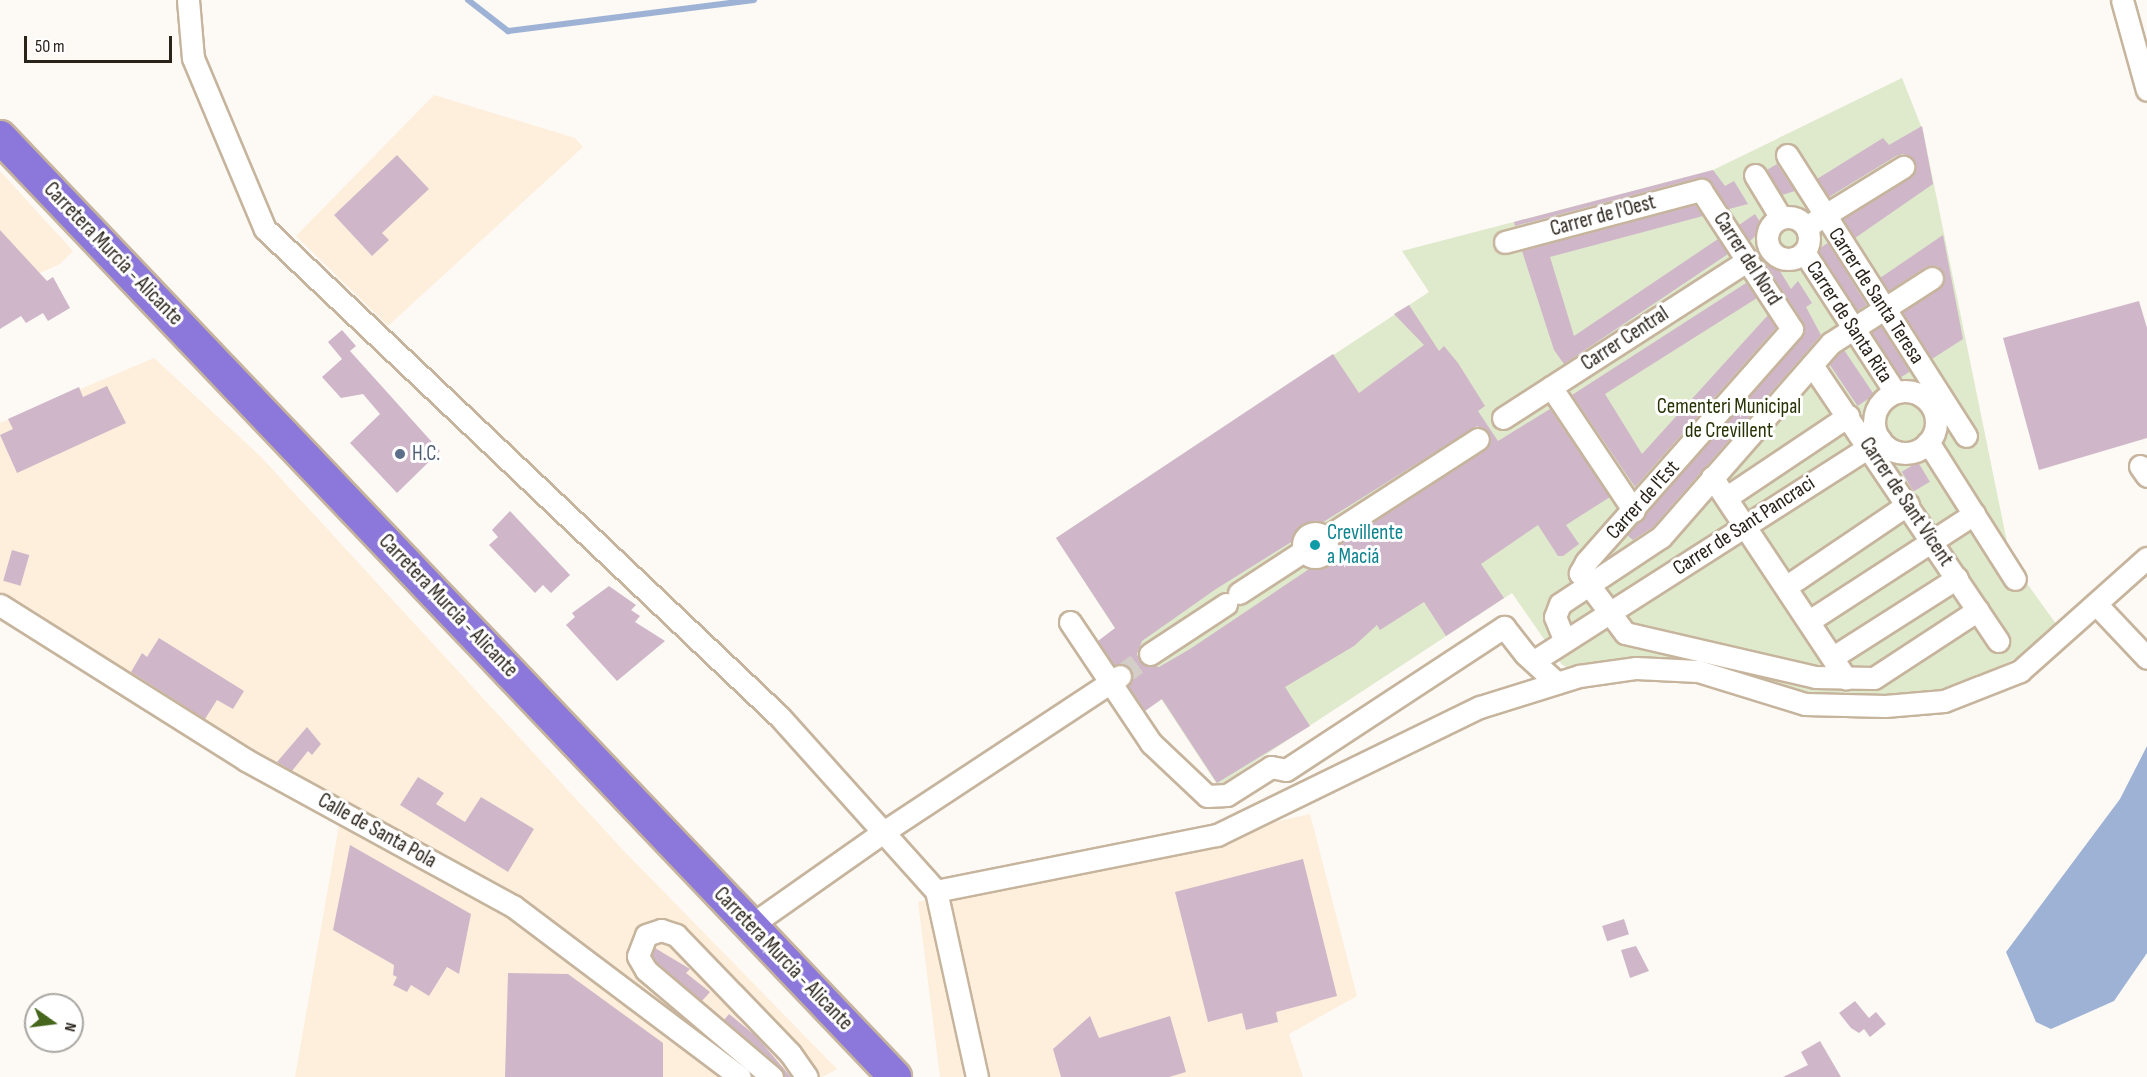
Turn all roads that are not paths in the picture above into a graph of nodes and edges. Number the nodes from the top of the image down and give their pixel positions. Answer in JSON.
{"nodes":[{"id":1,"x":188,"y":0,"type":"edge"},
{"id":2,"x":2122,"y":0,"type":"edge"},
{"id":3,"x":2147,"y":90,"type":"edge"},
{"id":4,"x":0,"y":136,"type":"edge"},
{"id":5,"x":1787,"y":155,"type":"dead end"},
{"id":6,"x":1903,"y":167,"type":"dead end"},
{"id":7,"x":1755,"y":175,"type":"dead end"},
{"id":8,"x":1701,"y":190,"type":"joint"},
{"id":9,"x":1825,"y":215,"type":"junction"},
{"id":10,"x":1781,"y":218,"type":"junction"},
{"id":11,"x":1806,"y":227,"type":"junction"},
{"id":12,"x":1504,"y":242,"type":"dead end"},
{"id":13,"x":1804,"y":252,"type":"junction"},
{"id":14,"x":1747,"y":261,"type":"junction"},
{"id":15,"x":1932,"y":278,"type":"dead end"},
{"id":16,"x":1885,"y":309,"type":"junction"},
{"id":17,"x":1792,"y":329,"type":"joint"},
{"id":18,"x":1854,"y":330,"type":"junction"},
{"id":19,"x":1812,"y":364,"type":"junction"},
{"id":20,"x":1551,"y":387,"type":"junction"},
{"id":21,"x":1895,"y":392,"type":"junction"},
{"id":22,"x":1932,"y":396,"type":"junction"},
{"id":23,"x":1848,"y":416,"type":"junction"},
{"id":24,"x":1503,"y":418,"type":"dead end"},
{"id":25,"x":1966,"y":436,"type":"dead end"},
{"id":26,"x":1478,"y":439,"type":"dead end"},
{"id":27,"x":1928,"y":442,"type":"junction"},
{"id":28,"x":1875,"y":443,"type":"junction"},
{"id":29,"x":1712,"y":477,"type":"junction"},
{"id":30,"x":1727,"y":497,"type":"junction"},
{"id":31,"x":1908,"y":504,"type":"junction"},
{"id":32,"x":1634,"y":511,"type":"junction"},
{"id":33,"x":1974,"y":514,"type":"junction"},
{"id":34,"x":1745,"y":524,"type":"junction"},
{"id":35,"x":1932,"y":541,"type":"junction"},
{"id":36,"x":2147,"y":558,"type":"edge"},
{"id":37,"x":1957,"y":578,"type":"junction"},
{"id":38,"x":2015,"y":579,"type":"dead end"},
{"id":39,"x":1786,"y":586,"type":"junction"},
{"id":40,"x":1590,"y":588,"type":"junction"},
{"id":41,"x":2096,"y":604,"type":"junction"},
{"id":42,"x":0,"y":605,"type":"edge"},
{"id":43,"x":1978,"y":609,"type":"junction"},
{"id":44,"x":1609,"y":614,"type":"junction"},
{"id":45,"x":1809,"y":621,"type":"junction"},
{"id":46,"x":1070,"y":622,"type":"dead end"},
{"id":47,"x":1564,"y":639,"type":"junction"},
{"id":48,"x":1998,"y":641,"type":"dead end"},
{"id":49,"x":1150,"y":654,"type":"tunnel mouth"},
{"id":50,"x":1833,"y":657,"type":"junction"},
{"id":51,"x":2147,"y":658,"type":"edge"},
{"id":52,"x":1534,"y":661,"type":"junction"},
{"id":53,"x":1116,"y":679,"type":"junction"},
{"id":54,"x":1846,"y":679,"type":"junction"},
{"id":55,"x":1557,"y":683,"type":"junction"},
{"id":56,"x":882,"y":833,"type":"junction"},
{"id":57,"x":936,"y":891,"type":"junction"},
{"id":58,"x":751,"y":925,"type":"junction"},
{"id":59,"x":740,"y":1077,"type":"edge"},
{"id":60,"x":772,"y":1077,"type":"edge"},
{"id":61,"x":807,"y":1077,"type":"edge"},
{"id":62,"x":895,"y":1077,"type":"edge"},
{"id":63,"x":977,"y":1077,"type":"edge"}],
"edges":[{"from":1,"to":56,"type":"street"},
{"from":2,"to":3,"type":"street"},
{"from":4,"to":58,"type":"highway","name":"Carretera Murcia - Alicante"},
{"from":5,"to":9,"type":"street","name":"Carrer de Santa Teresa"},
{"from":6,"to":9,"type":"street"},
{"from":7,"to":10,"type":"street"},
{"from":8,"to":12,"type":"street","name":"Carrer de l'Oest"},
{"from":8,"to":14,"type":"street","name":"Carrer del Nord"},
{"from":9,"to":11,"type":"street"},
{"from":9,"to":16,"type":"street","name":"Carrer de Santa Teresa"},
{"from":10,"to":11,"type":"street"},
{"from":10,"to":13,"type":"street"},
{"from":11,"to":13,"type":"street"},
{"from":13,"to":18,"type":"street","name":"Carrer de Santa Rita"},
{"from":14,"to":17,"type":"street","name":"Carrer del Nord"},
{"from":14,"to":20,"type":"street","name":"Carrer Central"},
{"from":15,"to":16,"type":"street"},
{"from":16,"to":18,"type":"street"},
{"from":16,"to":22,"type":"street","name":"Carrer de Santa Teresa"},
{"from":17,"to":32,"type":"street","name":"Carrer de l'Est"},
{"from":18,"to":19,"type":"street"},
{"from":18,"to":21,"type":"street","name":"Carrer de Santa Rita"},
{"from":19,"to":23,"type":"street","name":"Carrer de Sant Vicent"},
{"from":19,"to":29,"type":"street"},
{"from":20,"to":24,"type":"street","name":"Carrer Central"},
{"from":20,"to":32,"type":"street"},
{"from":21,"to":22,"type":"street"},
{"from":21,"to":28,"type":"street"},
{"from":22,"to":25,"type":"street","name":"Carrer de Santa Teresa"},
{"from":22,"to":27,"type":"street"},
{"from":23,"to":28,"type":"street","name":"Carrer de Sant Vicent"},
{"from":23,"to":30,"type":"street"},
{"from":26,"to":49,"type":"street"},
{"from":27,"to":28,"type":"street"},
{"from":27,"to":33,"type":"street"},
{"from":28,"to":31,"type":"street","name":"Carrer de Sant Vicent"},
{"from":28,"to":34,"type":"street","name":"Carrer de Sant Pancraci"},
{"from":29,"to":30,"type":"street"},
{"from":29,"to":40,"type":"street"},
{"from":30,"to":34,"type":"street"},
{"from":31,"to":35,"type":"street","name":"Carrer de Sant Vicent"},
{"from":31,"to":39,"type":"street"},
{"from":32,"to":40,"type":"street","name":"Carrer de l'Est"},
{"from":33,"to":35,"type":"street"},
{"from":33,"to":38,"type":"street"},
{"from":34,"to":39,"type":"street"},
{"from":34,"to":44,"type":"street","name":"Carrer de Sant Pancraci"},
{"from":35,"to":37,"type":"street","name":"Carrer de Sant Vicent"},
{"from":35,"to":45,"type":"street"},
{"from":36,"to":41,"type":"street"},
{"from":37,"to":43,"type":"street","name":"Carrer de Sant Vicent"},
{"from":37,"to":50,"type":"street"},
{"from":39,"to":45,"type":"street"},
{"from":40,"to":44,"type":"street"},
{"from":40,"to":47,"type":"street"},
{"from":41,"to":51,"type":"street"},
{"from":41,"to":55,"type":"street"},
{"from":42,"to":59,"type":"street","name":"Calle de Santa Pola"},
{"from":43,"to":48,"type":"street","name":"Carrer de Sant Vicent"},
{"from":43,"to":54,"type":"street"},
{"from":44,"to":47,"type":"street","name":"Carrer de Sant Pancraci"},
{"from":44,"to":54,"type":"street"},
{"from":45,"to":50,"type":"street"},
{"from":46,"to":53,"type":"street"},
{"from":47,"to":52,"type":"street","name":"Carrer de Sant Pancraci"},
{"from":50,"to":54,"type":"street"},
{"from":52,"to":53,"type":"street"},
{"from":52,"to":55,"type":"street"},
{"from":53,"to":56,"type":"street"},
{"from":55,"to":57,"type":"street"},
{"from":56,"to":57,"type":"street"},
{"from":56,"to":58,"type":"street"},
{"from":57,"to":63,"type":"street"},
{"from":58,"to":62,"type":"highway","name":"Carretera Murcia - Alicante"},
{"from":60,"to":61,"type":"street"}]}
